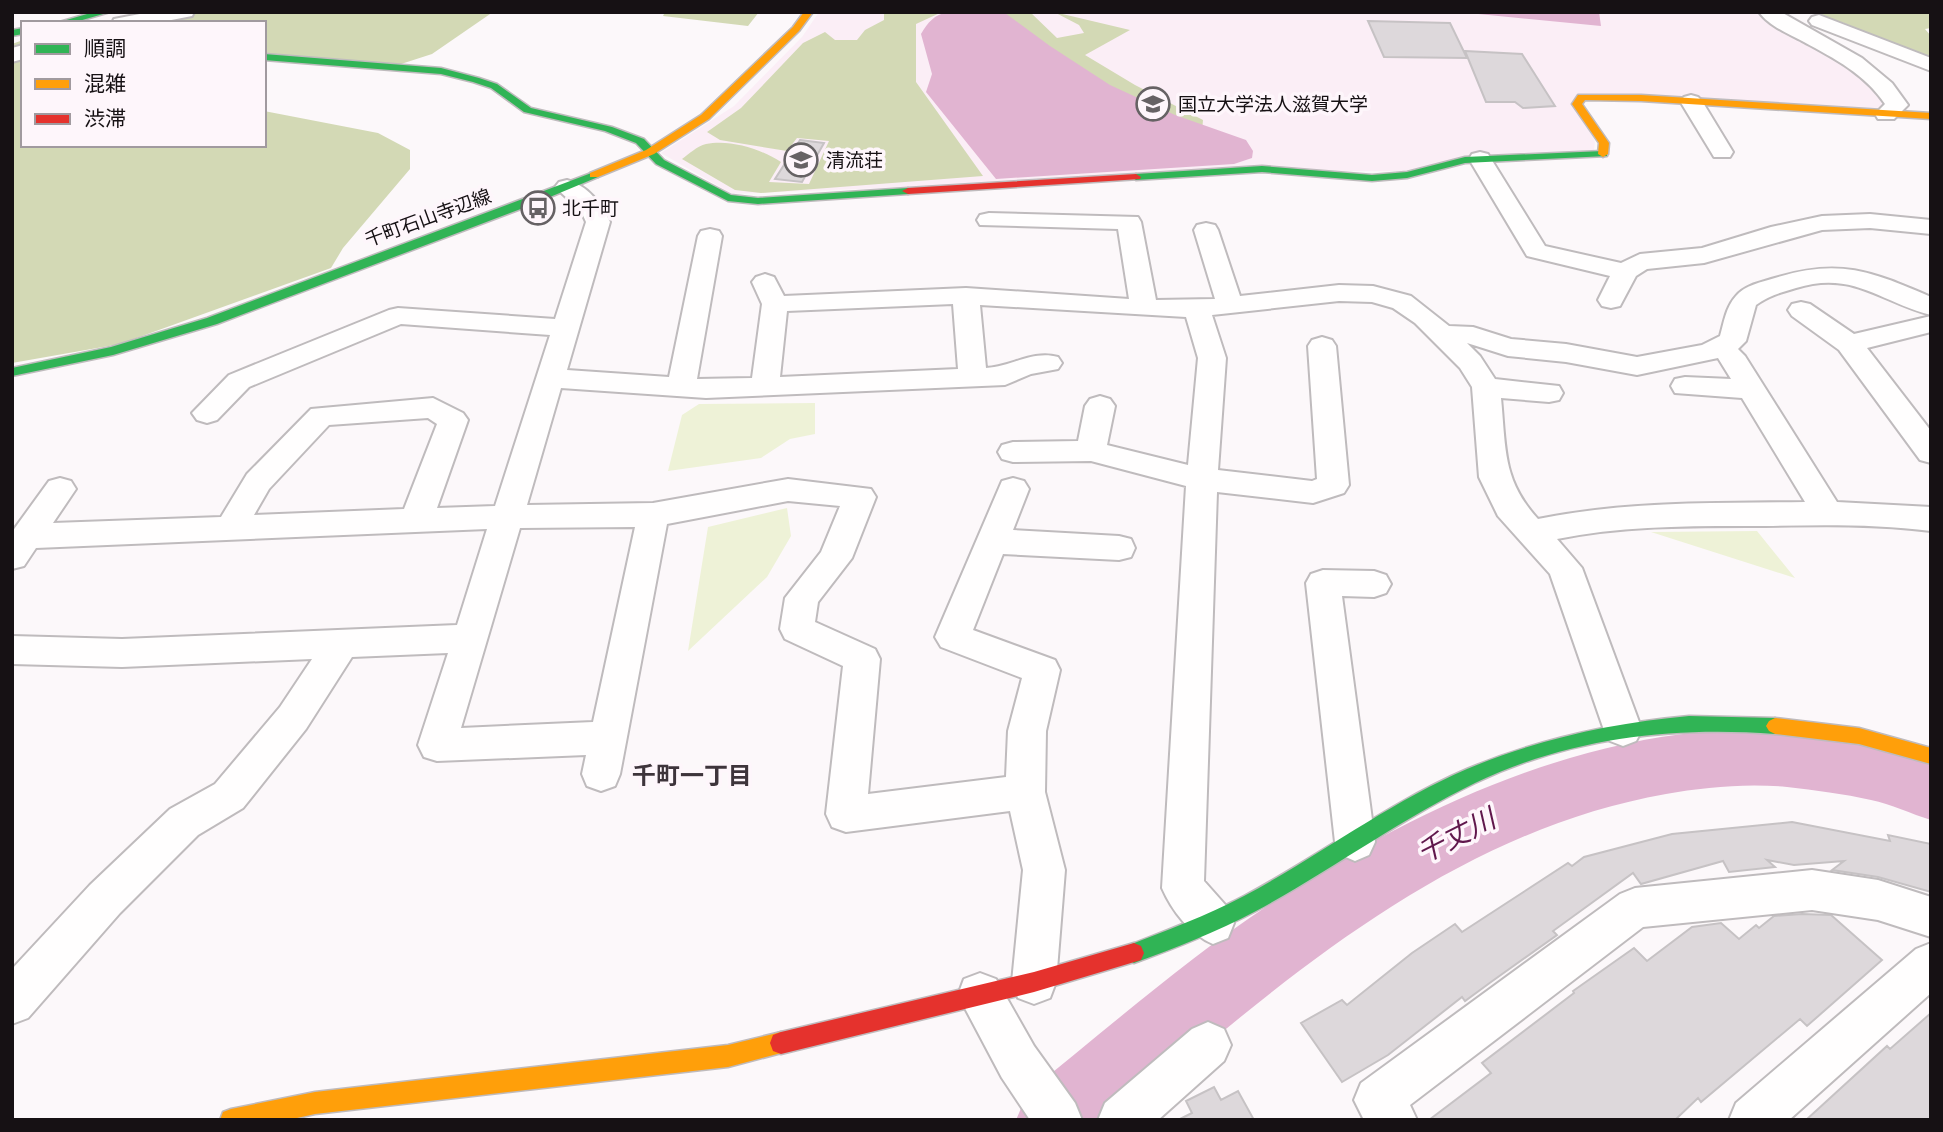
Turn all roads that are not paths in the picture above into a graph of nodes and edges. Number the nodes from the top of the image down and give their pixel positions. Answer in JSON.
{"nodes":[{"id":1,"x":106,"y":12,"type":"edge"},
{"id":2,"x":185,"y":12,"type":"edge"},
{"id":3,"x":810,"y":12,"type":"edge"},
{"id":4,"x":1768,"y":12,"type":"edge"},
{"id":5,"x":1793,"y":12,"type":"edge"},
{"id":6,"x":68,"y":21,"type":"edge"},
{"id":7,"x":133,"y":21,"type":"edge"},
{"id":8,"x":266,"y":57,"type":"edge"},
{"id":9,"x":1931,"y":65,"type":"edge"},
{"id":10,"x":1691,"y":102,"type":"junction"},
{"id":11,"x":1886,"y":114,"type":"junction"},
{"id":12,"x":1931,"y":116,"type":"edge"},
{"id":13,"x":650,"y":152,"type":"junction"},
{"id":14,"x":1722,"y":152,"type":"dead end"},
{"id":15,"x":1480,"y":159,"type":"junction"},
{"id":16,"x":567,"y":187,"type":"junction"},
{"id":17,"x":989,"y":220,"type":"dead end"},
{"id":18,"x":1931,"y":227,"type":"edge"},
{"id":19,"x":1206,"y":230,"type":"dead end"},
{"id":20,"x":710,"y":236,"type":"dead end"},
{"id":21,"x":1625,"y":272,"type":"junction"},
{"id":22,"x":966,"y":296,"type":"junction"},
{"id":23,"x":1611,"y":300,"type":"dead end"},
{"id":24,"x":1214,"y":307,"type":"junction"},
{"id":25,"x":1144,"y":308,"type":"junction"},
{"id":26,"x":1801,"y":310,"type":"dead end"},
{"id":27,"x":1930,"y":319,"type":"edge"},
{"id":28,"x":565,"y":328,"type":"junction"},
{"id":29,"x":1441,"y":334,"type":"junction"},
{"id":30,"x":1849,"y":344,"type":"junction"},
{"id":31,"x":1322,"y":346,"type":"dead end"},
{"id":32,"x":1731,"y":356,"type":"dead end"},
{"id":33,"x":1048,"y":363,"type":"dead end"},
{"id":34,"x":12,"y":372,"type":"edge"},
{"id":35,"x":550,"y":378,"type":"junction"},
{"id":36,"x":973,"y":378,"type":"junction"},
{"id":37,"x":765,"y":386,"type":"junction"},
{"id":38,"x":1685,"y":386,"type":"dead end"},
{"id":39,"x":681,"y":387,"type":"junction"},
{"id":40,"x":1486,"y":387,"type":"junction"},
{"id":41,"x":1751,"y":389,"type":"junction"},
{"id":42,"x":1549,"y":393,"type":"dead end"},
{"id":43,"x":1100,"y":406,"type":"dead end"},
{"id":44,"x":207,"y":413,"type":"dead end"},
{"id":45,"x":1091,"y":451,"type":"junction"},
{"id":46,"x":1013,"y":452,"type":"dead end"},
{"id":47,"x":1931,"y":453,"type":"edge"},
{"id":48,"x":1202,"y":479,"type":"junction"},
{"id":49,"x":60,"y":489,"type":"dead end"},
{"id":50,"x":1013,"y":489,"type":"dead end"},
{"id":51,"x":1828,"y":513,"type":"junction"},
{"id":52,"x":653,"y":515,"type":"junction"},
{"id":53,"x":507,"y":517,"type":"junction"},
{"id":54,"x":1931,"y":519,"type":"edge"},
{"id":55,"x":416,"y":520,"type":"junction"},
{"id":56,"x":231,"y":528,"type":"junction"},
{"id":57,"x":1533,"y":532,"type":"junction"},
{"id":58,"x":992,"y":541,"type":"junction"},
{"id":59,"x":21,"y":546,"type":"edge"},
{"id":60,"x":1119,"y":548,"type":"dead end"},
{"id":61,"x":1374,"y":584,"type":"dead end"},
{"id":62,"x":470,"y":638,"type":"junction"},
{"id":63,"x":342,"y":643,"type":"junction"},
{"id":64,"x":12,"y":650,"type":"edge"},
{"id":65,"x":1623,"y":730,"type":"junction"},
{"id":66,"x":608,"y":738,"type":"junction"},
{"id":67,"x":1931,"y":757,"type":"edge"},
{"id":68,"x":601,"y":774,"type":"dead end"},
{"id":69,"x":1025,"y":792,"type":"junction"},
{"id":70,"x":1355,"y":842,"type":"junction"},
{"id":71,"x":1931,"y":917,"type":"edge"},
{"id":72,"x":1213,"y":923,"type":"junction"},
{"id":73,"x":1931,"y":964,"type":"edge"},
{"id":74,"x":1034,"y":982,"type":"junction"},
{"id":75,"x":980,"y":995,"type":"junction"},
{"id":76,"x":12,"y":1002,"type":"edge"},
{"id":77,"x":1208,"y":1045,"type":"dead end"},
{"id":78,"x":231,"y":1120,"type":"edge"},
{"id":79,"x":1058,"y":1120,"type":"edge"},
{"id":80,"x":1122,"y":1120,"type":"edge"},
{"id":81,"x":1393,"y":1120,"type":"edge"},
{"id":82,"x":1753,"y":1120,"type":"edge"}],
"edges":[{"from":1,"to":6,"type":"main road"},
{"from":2,"to":7,"type":"street"},
{"from":3,"to":13,"type":"main road","name":"千町石山寺辺線"},
{"from":4,"to":11,"type":"street"},
{"from":5,"to":9,"type":"street"},
{"from":8,"to":13,"type":"main road"},
{"from":10,"to":11,"type":"main road"},
{"from":10,"to":14,"type":"street"},
{"from":10,"to":15,"type":"main road"},
{"from":11,"to":12,"type":"main road"},
{"from":13,"to":15,"type":"main road"},
{"from":13,"to":16,"type":"main road","name":"千町石山寺辺線"},
{"from":15,"to":21,"type":"street"},
{"from":16,"to":28,"type":"street"},
{"from":16,"to":34,"type":"main road","name":"千町石山寺辺線"},
{"from":17,"to":25,"type":"street"},
{"from":18,"to":21,"type":"street"},
{"from":19,"to":24,"type":"street"},
{"from":20,"to":39,"type":"street"},
{"from":21,"to":23,"type":"street"},
{"from":22,"to":25,"type":"street"},
{"from":22,"to":36,"type":"street"},
{"from":22,"to":37,"type":"street"},
{"from":24,"to":25,"type":"street"},
{"from":24,"to":29,"type":"street"},
{"from":24,"to":48,"type":"street"},
{"from":26,"to":30,"type":"street"},
{"from":27,"to":29,"type":"street"},
{"from":27,"to":30,"type":"street"},
{"from":28,"to":35,"type":"street"},
{"from":28,"to":44,"type":"street"},
{"from":29,"to":40,"type":"street"},
{"from":30,"to":47,"type":"street"},
{"from":31,"to":48,"type":"street"},
{"from":32,"to":41,"type":"street"},
{"from":33,"to":36,"type":"street"},
{"from":35,"to":39,"type":"street"},
{"from":35,"to":53,"type":"street"},
{"from":36,"to":37,"type":"street"},
{"from":37,"to":39,"type":"street"},
{"from":38,"to":41,"type":"street"},
{"from":40,"to":42,"type":"street"},
{"from":40,"to":57,"type":"street"},
{"from":41,"to":51,"type":"street"},
{"from":43,"to":45,"type":"street"},
{"from":45,"to":46,"type":"street"},
{"from":45,"to":48,"type":"street"},
{"from":48,"to":72,"type":"street"},
{"from":49,"to":59,"type":"street"},
{"from":50,"to":58,"type":"street"},
{"from":51,"to":54,"type":"street"},
{"from":51,"to":57,"type":"street"},
{"from":52,"to":53,"type":"street"},
{"from":52,"to":66,"type":"street"},
{"from":52,"to":69,"type":"street"},
{"from":53,"to":55,"type":"street"},
{"from":53,"to":62,"type":"street"},
{"from":55,"to":56,"type":"street"},
{"from":55,"to":56,"type":"street"},
{"from":56,"to":59,"type":"street"},
{"from":57,"to":65,"type":"street"},
{"from":58,"to":60,"type":"street"},
{"from":58,"to":69,"type":"street"},
{"from":61,"to":70,"type":"street"},
{"from":62,"to":63,"type":"street"},
{"from":62,"to":66,"type":"street"},
{"from":63,"to":64,"type":"street"},
{"from":63,"to":76,"type":"street"},
{"from":65,"to":67,"type":"main road"},
{"from":65,"to":70,"type":"main road"},
{"from":66,"to":68,"type":"street"},
{"from":69,"to":74,"type":"street"},
{"from":70,"to":72,"type":"main road"},
{"from":71,"to":81,"type":"street"},
{"from":72,"to":74,"type":"main road"},
{"from":73,"to":82,"type":"street"},
{"from":74,"to":75,"type":"main road"},
{"from":75,"to":78,"type":"main road"},
{"from":75,"to":79,"type":"street"},
{"from":77,"to":80,"type":"street"}]}
